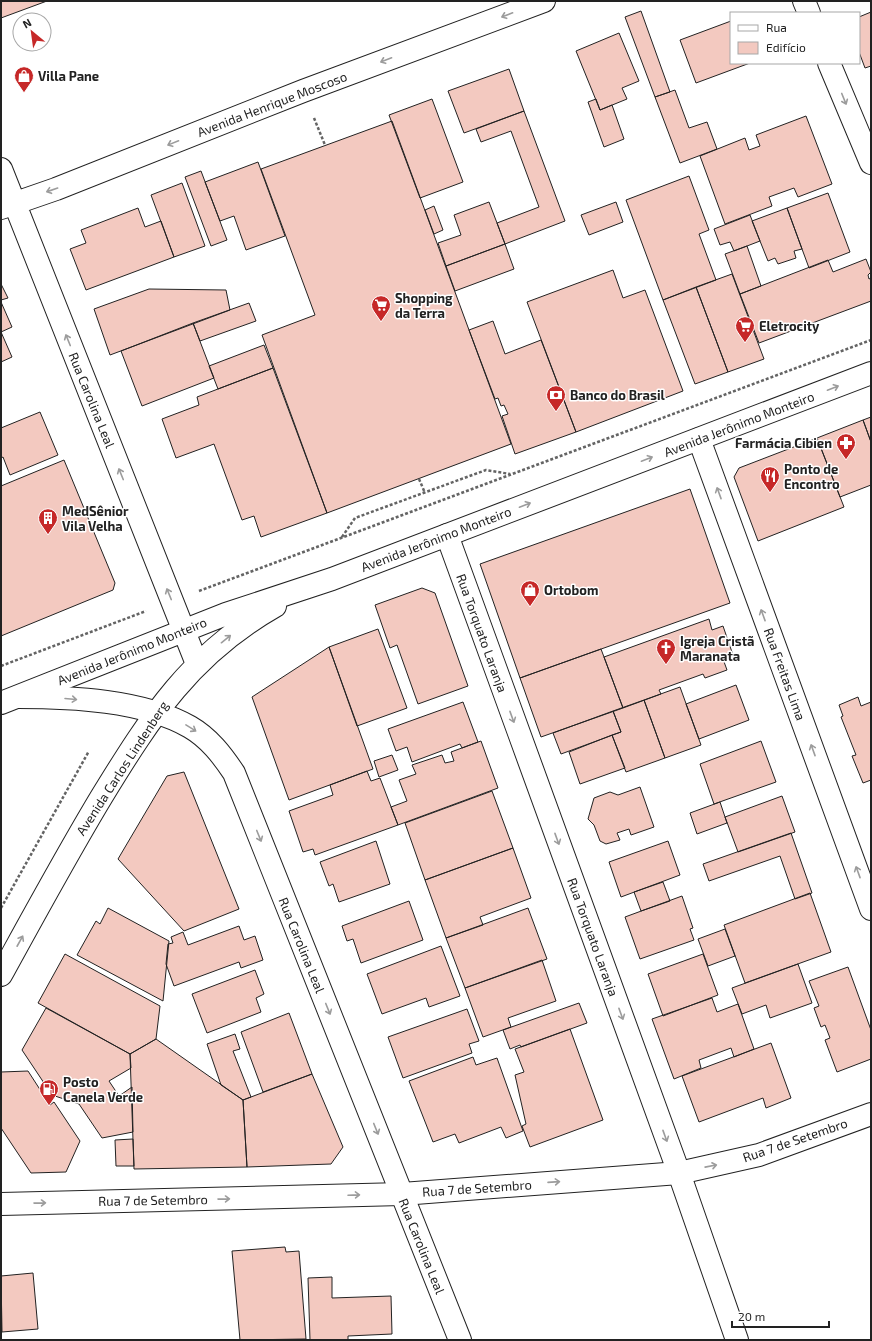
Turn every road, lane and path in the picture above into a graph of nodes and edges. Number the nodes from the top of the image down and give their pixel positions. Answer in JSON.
{"nodes":[{"id":1,"x":544,"y":1,"type":"edge"},
{"id":2,"x":804,"y":1,"type":"edge"},
{"id":3,"x":809,"y":12,"type":"edge"},
{"id":4,"x":830,"y":64,"type":"edge"},
{"id":5,"x":871,"y":163,"type":"edge"},
{"id":6,"x":1,"y":169,"type":"edge"},
{"id":7,"x":8,"y":205,"type":"edge"},
{"id":8,"x":871,"y":340,"type":"edge"},
{"id":9,"x":871,"y":374,"type":"edge"},
{"id":10,"x":699,"y":439,"type":"junction"},
{"id":11,"x":512,"y":474,"type":"junction"},
{"id":12,"x":419,"y":479,"type":"dead end"},
{"id":13,"x":425,"y":493,"type":"junction"},
{"id":14,"x":447,"y":535,"type":"junction"},
{"id":15,"x":342,"y":538,"type":"junction"},
{"id":16,"x":332,"y":579,"type":"junction"},
{"id":17,"x":172,"y":601,"type":"junction"},
{"id":18,"x":183,"y":631,"type":"junction"},
{"id":19,"x":197,"y":664,"type":"junction"},
{"id":20,"x":1,"y":666,"type":"edge"},
{"id":21,"x":9,"y":700,"type":"edge"},
{"id":22,"x":156,"y":712,"type":"junction"},
{"id":23,"x":89,"y":751,"type":"dead end"},
{"id":24,"x":1,"y":908,"type":"edge"},
{"id":25,"x":871,"y":909,"type":"edge"},
{"id":26,"x":1,"y":975,"type":"edge"},
{"id":27,"x":871,"y":1114,"type":"edge"},
{"id":28,"x":679,"y":1173,"type":"junction"},
{"id":29,"x":402,"y":1194,"type":"junction"},
{"id":30,"x":1,"y":1204,"type":"edge"},
{"id":31,"x":460,"y":1340,"type":"edge"},
{"id":32,"x":737,"y":1340,"type":"edge"}],
"edges":[{"from":1,"to":7,"type":"street","name":"Avenida Henrique Moscoso","one_way":true},
{"from":2,"to":3,"type":"street"},
{"from":4,"to":5,"type":"street","one_way":true},
{"from":6,"to":7,"type":"street","name":"Rua Carolina Leal"},
{"from":17,"to":7,"type":"street","name":"Rua Carolina Leal","one_way":true},
{"from":8,"to":11,"type":"path"},
{"from":10,"to":9,"type":"street","name":"Avenida Jerônimo Monteiro","one_way":true},
{"from":14,"to":10,"type":"street","name":"Avenida Jerônimo Monteiro","one_way":true},
{"from":25,"to":10,"type":"street","name":"Rua Freitas Lima","one_way":true},
{"from":11,"to":13,"type":"path"},
{"from":11,"to":15,"type":"path"},
{"from":12,"to":13,"type":"path"},
{"from":13,"to":15,"type":"path"},
{"from":14,"to":16,"type":"street","name":"Avenida Jerônimo Monteiro"},
{"from":14,"to":28,"type":"street","name":"Rua Torquato Laranja","one_way":true},
{"from":15,"to":17,"type":"path"},
{"from":16,"to":18,"type":"street","name":"Avenida Jerônimo Monteiro"},
{"from":19,"to":16,"type":"street","name":"Avenida Carlos Lindenberg","one_way":true},
{"from":17,"to":18,"type":"street","name":"Rua Carolina Leal"},
{"from":17,"to":20,"type":"path"},
{"from":18,"to":19,"type":"street","name":"Rua Carolina Leal"},
{"from":18,"to":21,"type":"street","name":"Avenida Jerônimo Monteiro"},
{"from":19,"to":22,"type":"street","name":"Avenida Carlos Lindenberg"},
{"from":21,"to":22,"type":"street","name":"Rua Carolina Leal","one_way":true},
{"from":26,"to":22,"type":"street","name":"Avenida Carlos Lindenberg","one_way":true},
{"from":22,"to":29,"type":"street","name":"Rua Carolina Leal","one_way":true},
{"from":23,"to":24,"type":"path"},
{"from":28,"to":27,"type":"street","name":"Rua 7 de Setembro","one_way":true},
{"from":29,"to":28,"type":"street","name":"Rua 7 de Setembro","one_way":true},
{"from":28,"to":32,"type":"street","name":"Rua Torquato Laranja"},
{"from":30,"to":29,"type":"street","name":"Rua 7 de Setembro","one_way":true},
{"from":29,"to":31,"type":"street","name":"Rua Carolina Leal"}]}
